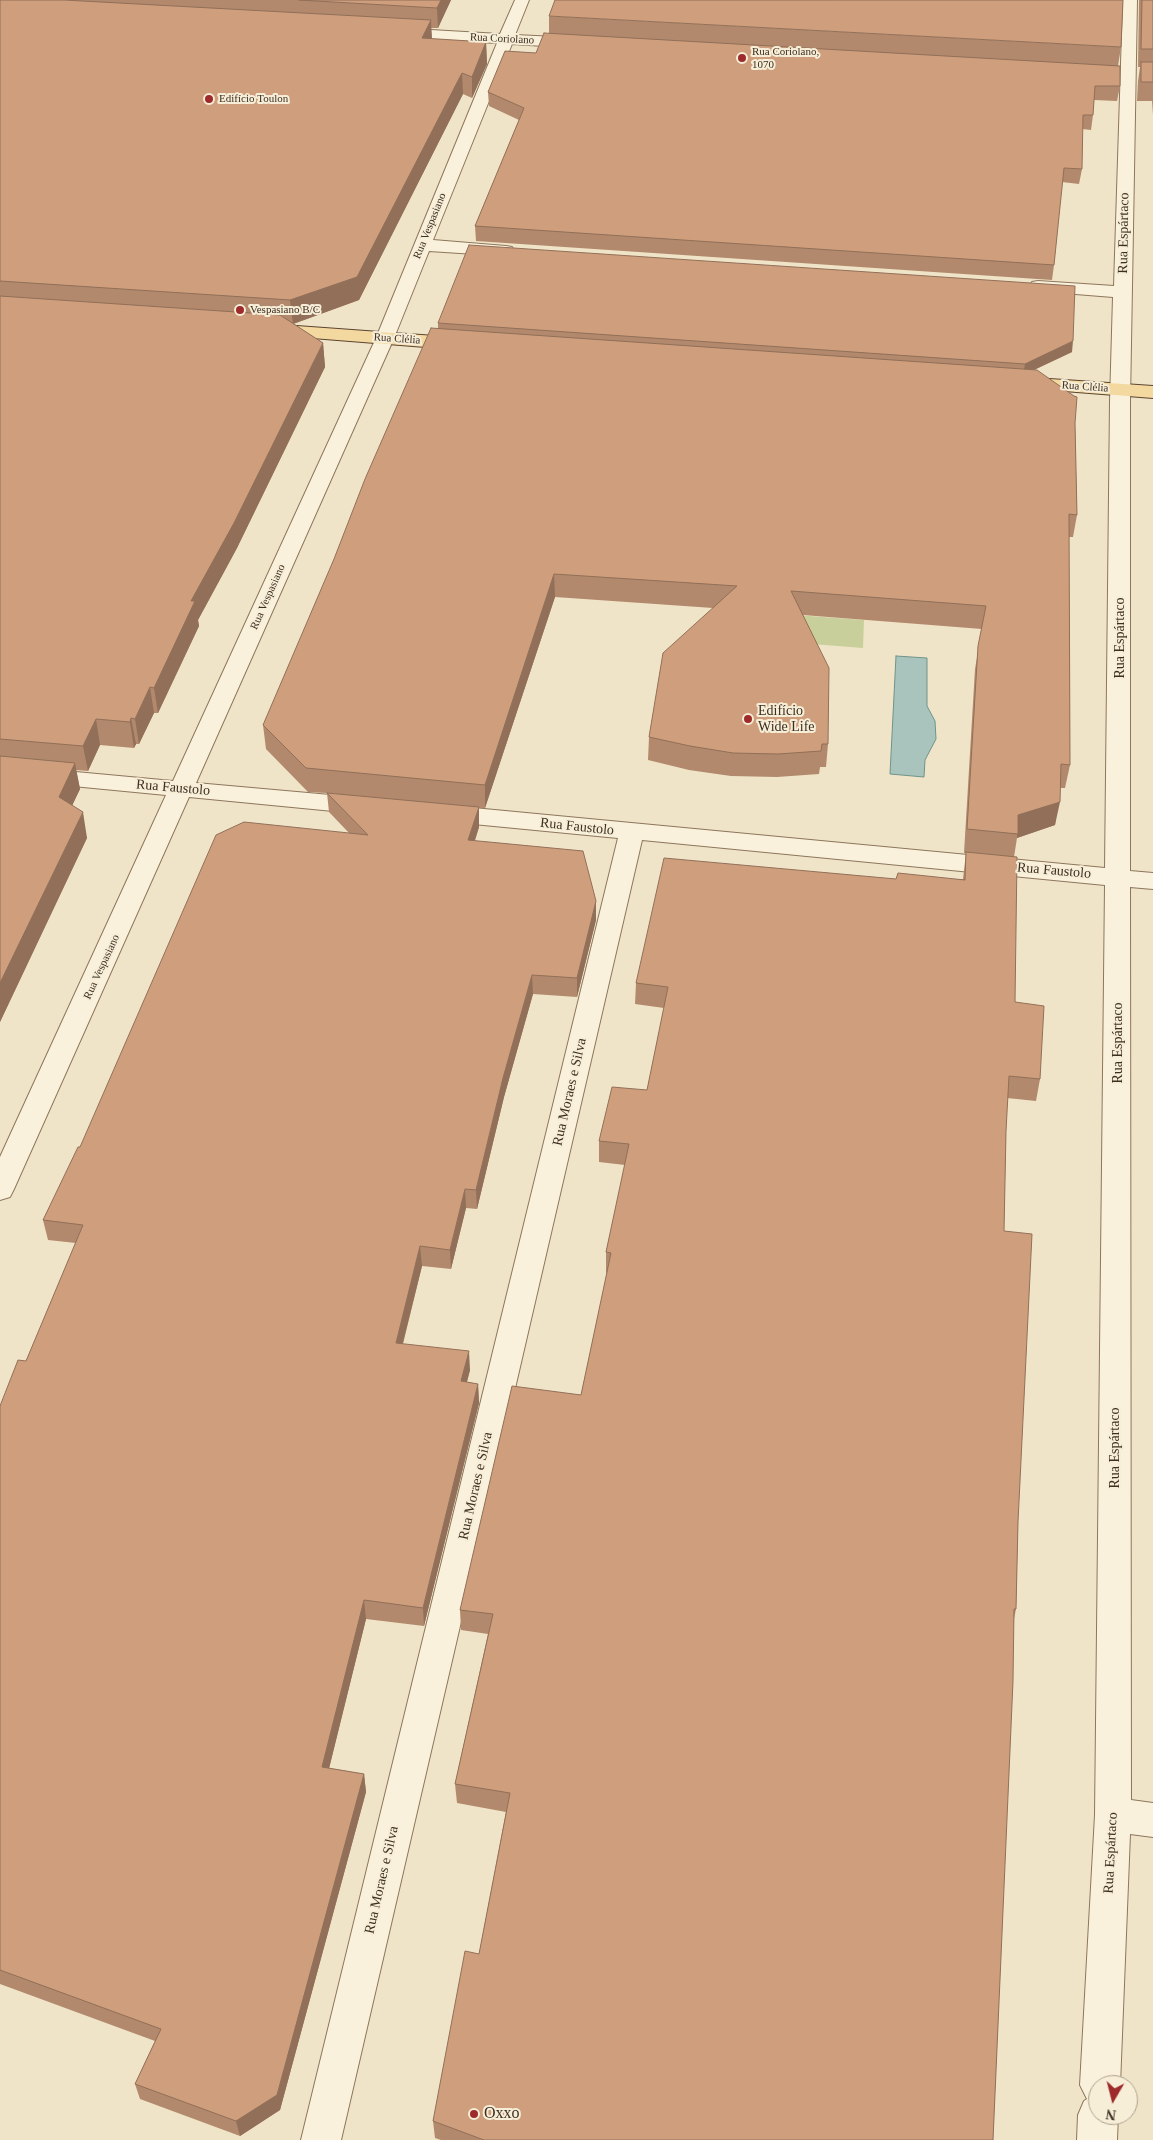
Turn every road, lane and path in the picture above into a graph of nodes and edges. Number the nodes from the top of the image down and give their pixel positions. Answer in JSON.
{"nodes":[{"id":1,"x":522,"y":0,"type":"edge"},
{"id":2,"x":1130,"y":0,"type":"edge"},
{"id":3,"x":381,"y":32,"type":"edge"},
{"id":4,"x":506,"y":39,"type":"junction"},
{"id":5,"x":596,"y":44,"type":"edge"},
{"id":6,"x":1108,"y":72,"type":"edge"},
{"id":7,"x":1136,"y":74,"type":"junction"},
{"id":8,"x":422,"y":245,"type":"junction"},
{"id":9,"x":528,"y":252,"type":"edge"},
{"id":10,"x":1023,"y":285,"type":"edge"},
{"id":11,"x":1123,"y":292,"type":"junction"},
{"id":12,"x":247,"y":329,"type":"edge"},
{"id":13,"x":385,"y":338,"type":"junction"},
{"id":14,"x":480,"y":345,"type":"edge"},
{"id":15,"x":1006,"y":382,"type":"edge"},
{"id":16,"x":1120,"y":390,"type":"junction"},
{"id":17,"x":1153,"y":392,"type":"edge"},
{"id":18,"x":0,"y":772,"type":"edge"},
{"id":19,"x":182,"y":788,"type":"junction"},
{"id":20,"x":384,"y":808,"type":"edge"},
{"id":21,"x":424,"y":812,"type":"edge"},
{"id":22,"x":632,"y":832,"type":"junction"},
{"id":23,"x":1119,"y":877,"type":"junction"},
{"id":24,"x":1153,"y":881,"type":"edge"},
{"id":25,"x":0,"y":1189,"type":"edge"},
{"id":26,"x":1114,"y":1815,"type":"junction"},
{"id":27,"x":1153,"y":1820,"type":"edge"},
{"id":28,"x":1101,"y":2075,"type":"edge"},
{"id":29,"x":1098,"y":2125,"type":"edge"},
{"id":30,"x":321,"y":2140,"type":"edge"},
{"id":31,"x":1097,"y":2140,"type":"edge"}],
"edges":[{"from":1,"to":4,"type":"street","name":"Rua Vespasiano"},
{"from":2,"to":7,"type":"street","name":"Rua Espártaco"},
{"from":3,"to":4,"type":"street","name":"Rua Coriolano"},
{"from":4,"to":5,"type":"street","name":"Rua Coriolano"},
{"from":4,"to":8,"type":"street","name":"Rua Vespasiano"},
{"from":6,"to":7,"type":"street"},
{"from":7,"to":11,"type":"street","name":"Rua Espártaco"},
{"from":8,"to":9,"type":"street"},
{"from":8,"to":13,"type":"street","name":"Rua Vespasiano"},
{"from":10,"to":11,"type":"street"},
{"from":11,"to":16,"type":"street","name":"Rua Espártaco"},
{"from":12,"to":13,"type":"main road","name":"Rua Clélia"},
{"from":13,"to":14,"type":"main road","name":"Rua Clélia"},
{"from":13,"to":19,"type":"street","name":"Rua Vespasiano"},
{"from":15,"to":16,"type":"main road","name":"Rua Clélia"},
{"from":16,"to":17,"type":"main road","name":"Rua Clélia"},
{"from":16,"to":23,"type":"street","name":"Rua Espártaco"},
{"from":18,"to":19,"type":"street","name":"Rua Faustolo"},
{"from":19,"to":20,"type":"street","name":"Rua Faustolo"},
{"from":19,"to":25,"type":"street","name":"Rua Vespasiano"},
{"from":21,"to":22,"type":"street","name":"Rua Faustolo"},
{"from":22,"to":23,"type":"street","name":"Rua Faustolo"},
{"from":22,"to":30,"type":"street","name":"Rua Moraes e Silva"},
{"from":23,"to":24,"type":"street","name":"Rua Faustolo"},
{"from":23,"to":26,"type":"street","name":"Rua Espártaco"},
{"from":26,"to":27,"type":"street"},
{"from":26,"to":28,"type":"street","name":"Rua Espártaco"},
{"from":29,"to":31,"type":"street"}]}
